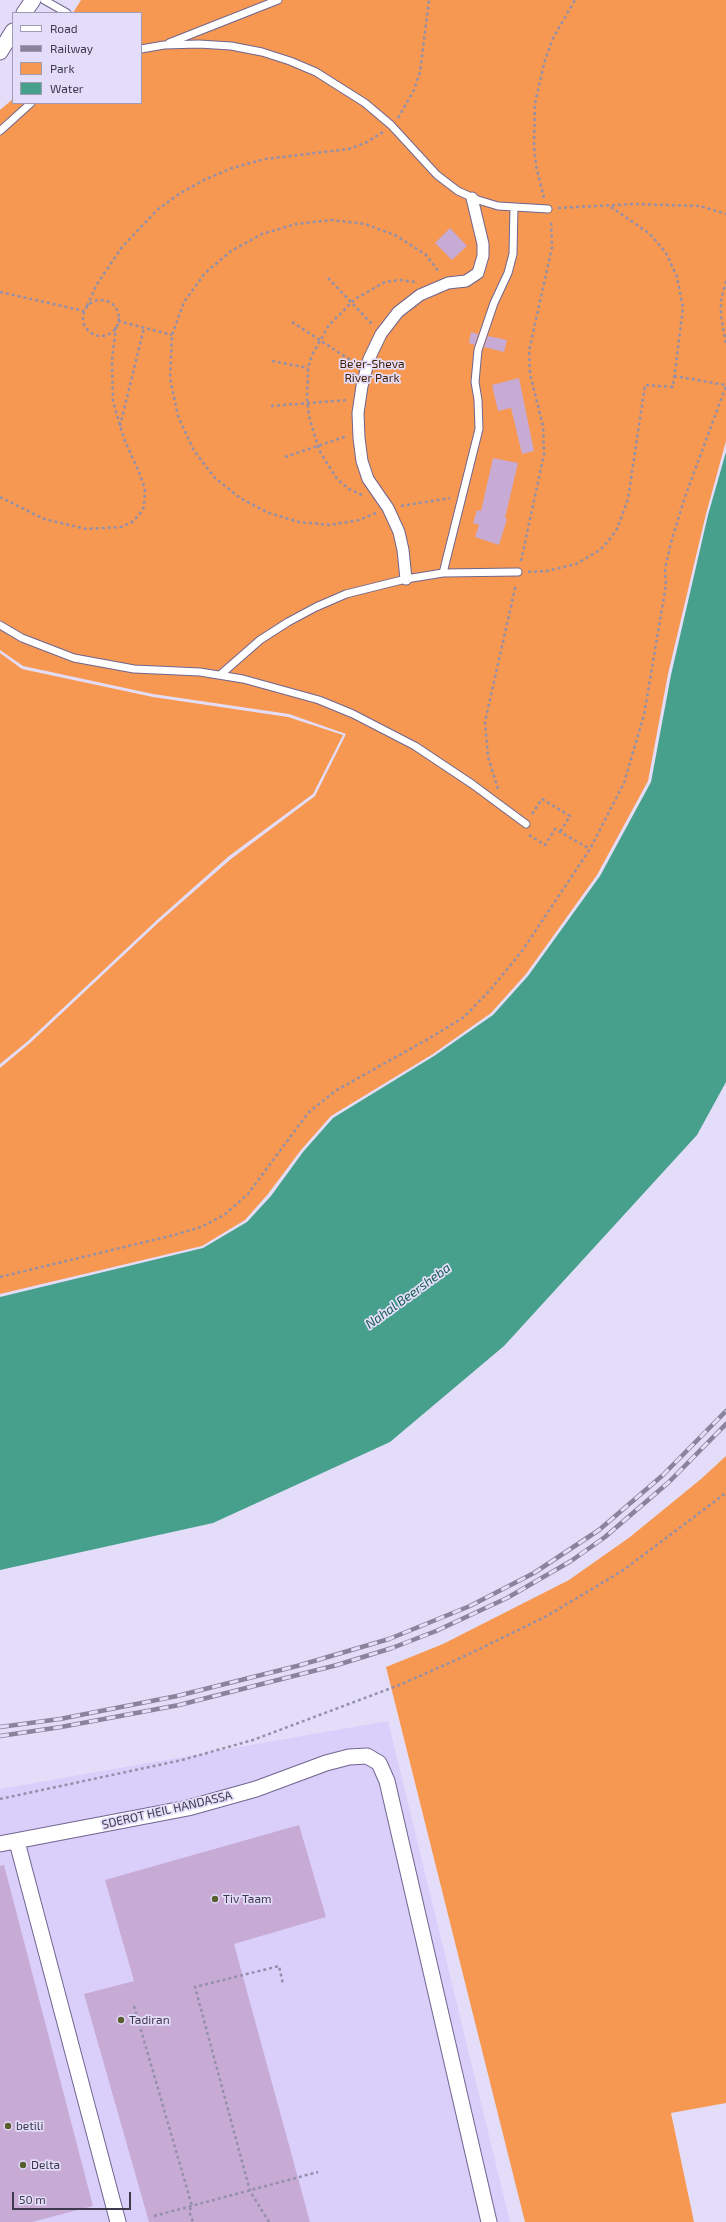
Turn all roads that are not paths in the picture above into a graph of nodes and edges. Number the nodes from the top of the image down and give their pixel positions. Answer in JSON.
{"nodes":[{"id":1,"x":33,"y":0,"type":"edge"},
{"id":2,"x":44,"y":0,"type":"edge"},
{"id":3,"x":278,"y":0,"type":"edge"},
{"id":4,"x":25,"y":12,"type":"edge"},
{"id":5,"x":65,"y":12,"type":"edge"},
{"id":6,"x":12,"y":33,"type":"edge"},
{"id":7,"x":164,"y":44,"type":"junction"},
{"id":8,"x":142,"y":49,"type":"edge"},
{"id":9,"x":0,"y":52,"type":"edge"},
{"id":10,"x":30,"y":104,"type":"edge"},
{"id":11,"x":0,"y":131,"type":"edge"},
{"id":12,"x":472,"y":198,"type":"junction"},
{"id":13,"x":514,"y":208,"type":"junction"},
{"id":14,"x":548,"y":208,"type":"road end"},
{"id":15,"x":518,"y":572,"type":"road end"},
{"id":16,"x":443,"y":573,"type":"junction"},
{"id":17,"x":406,"y":579,"type":"junction"},
{"id":18,"x":0,"y":625,"type":"edge"},
{"id":19,"x":220,"y":675,"type":"junction"},
{"id":20,"x":526,"y":824,"type":"road end"},
{"id":21,"x":17,"y":1842,"type":"junction"},
{"id":22,"x":0,"y":1844,"type":"edge"},
{"id":23,"x":118,"y":2222,"type":"edge"},
{"id":24,"x":489,"y":2222,"type":"edge"}],
"edges":[{"from":1,"to":4,"type":"street"},
{"from":2,"to":5,"type":"lane"},
{"from":3,"to":7,"type":"lane"},
{"from":6,"to":9,"type":"street"},
{"from":7,"to":8,"type":"lane"},
{"from":7,"to":12,"type":"lane"},
{"from":10,"to":11,"type":"lane"},
{"from":12,"to":13,"type":"lane"},
{"from":12,"to":17,"type":"street"},
{"from":13,"to":14,"type":"lane"},
{"from":13,"to":16,"type":"lane"},
{"from":15,"to":16,"type":"lane"},
{"from":16,"to":17,"type":"lane"},
{"from":17,"to":19,"type":"lane"},
{"from":18,"to":19,"type":"lane"},
{"from":19,"to":20,"type":"lane"},
{"from":21,"to":22,"type":"street","name":"SDEROT HEIL HANDASSA"},
{"from":21,"to":23,"type":"street"},
{"from":21,"to":24,"type":"street","name":"SDEROT HEIL HANDASSA"}]}
